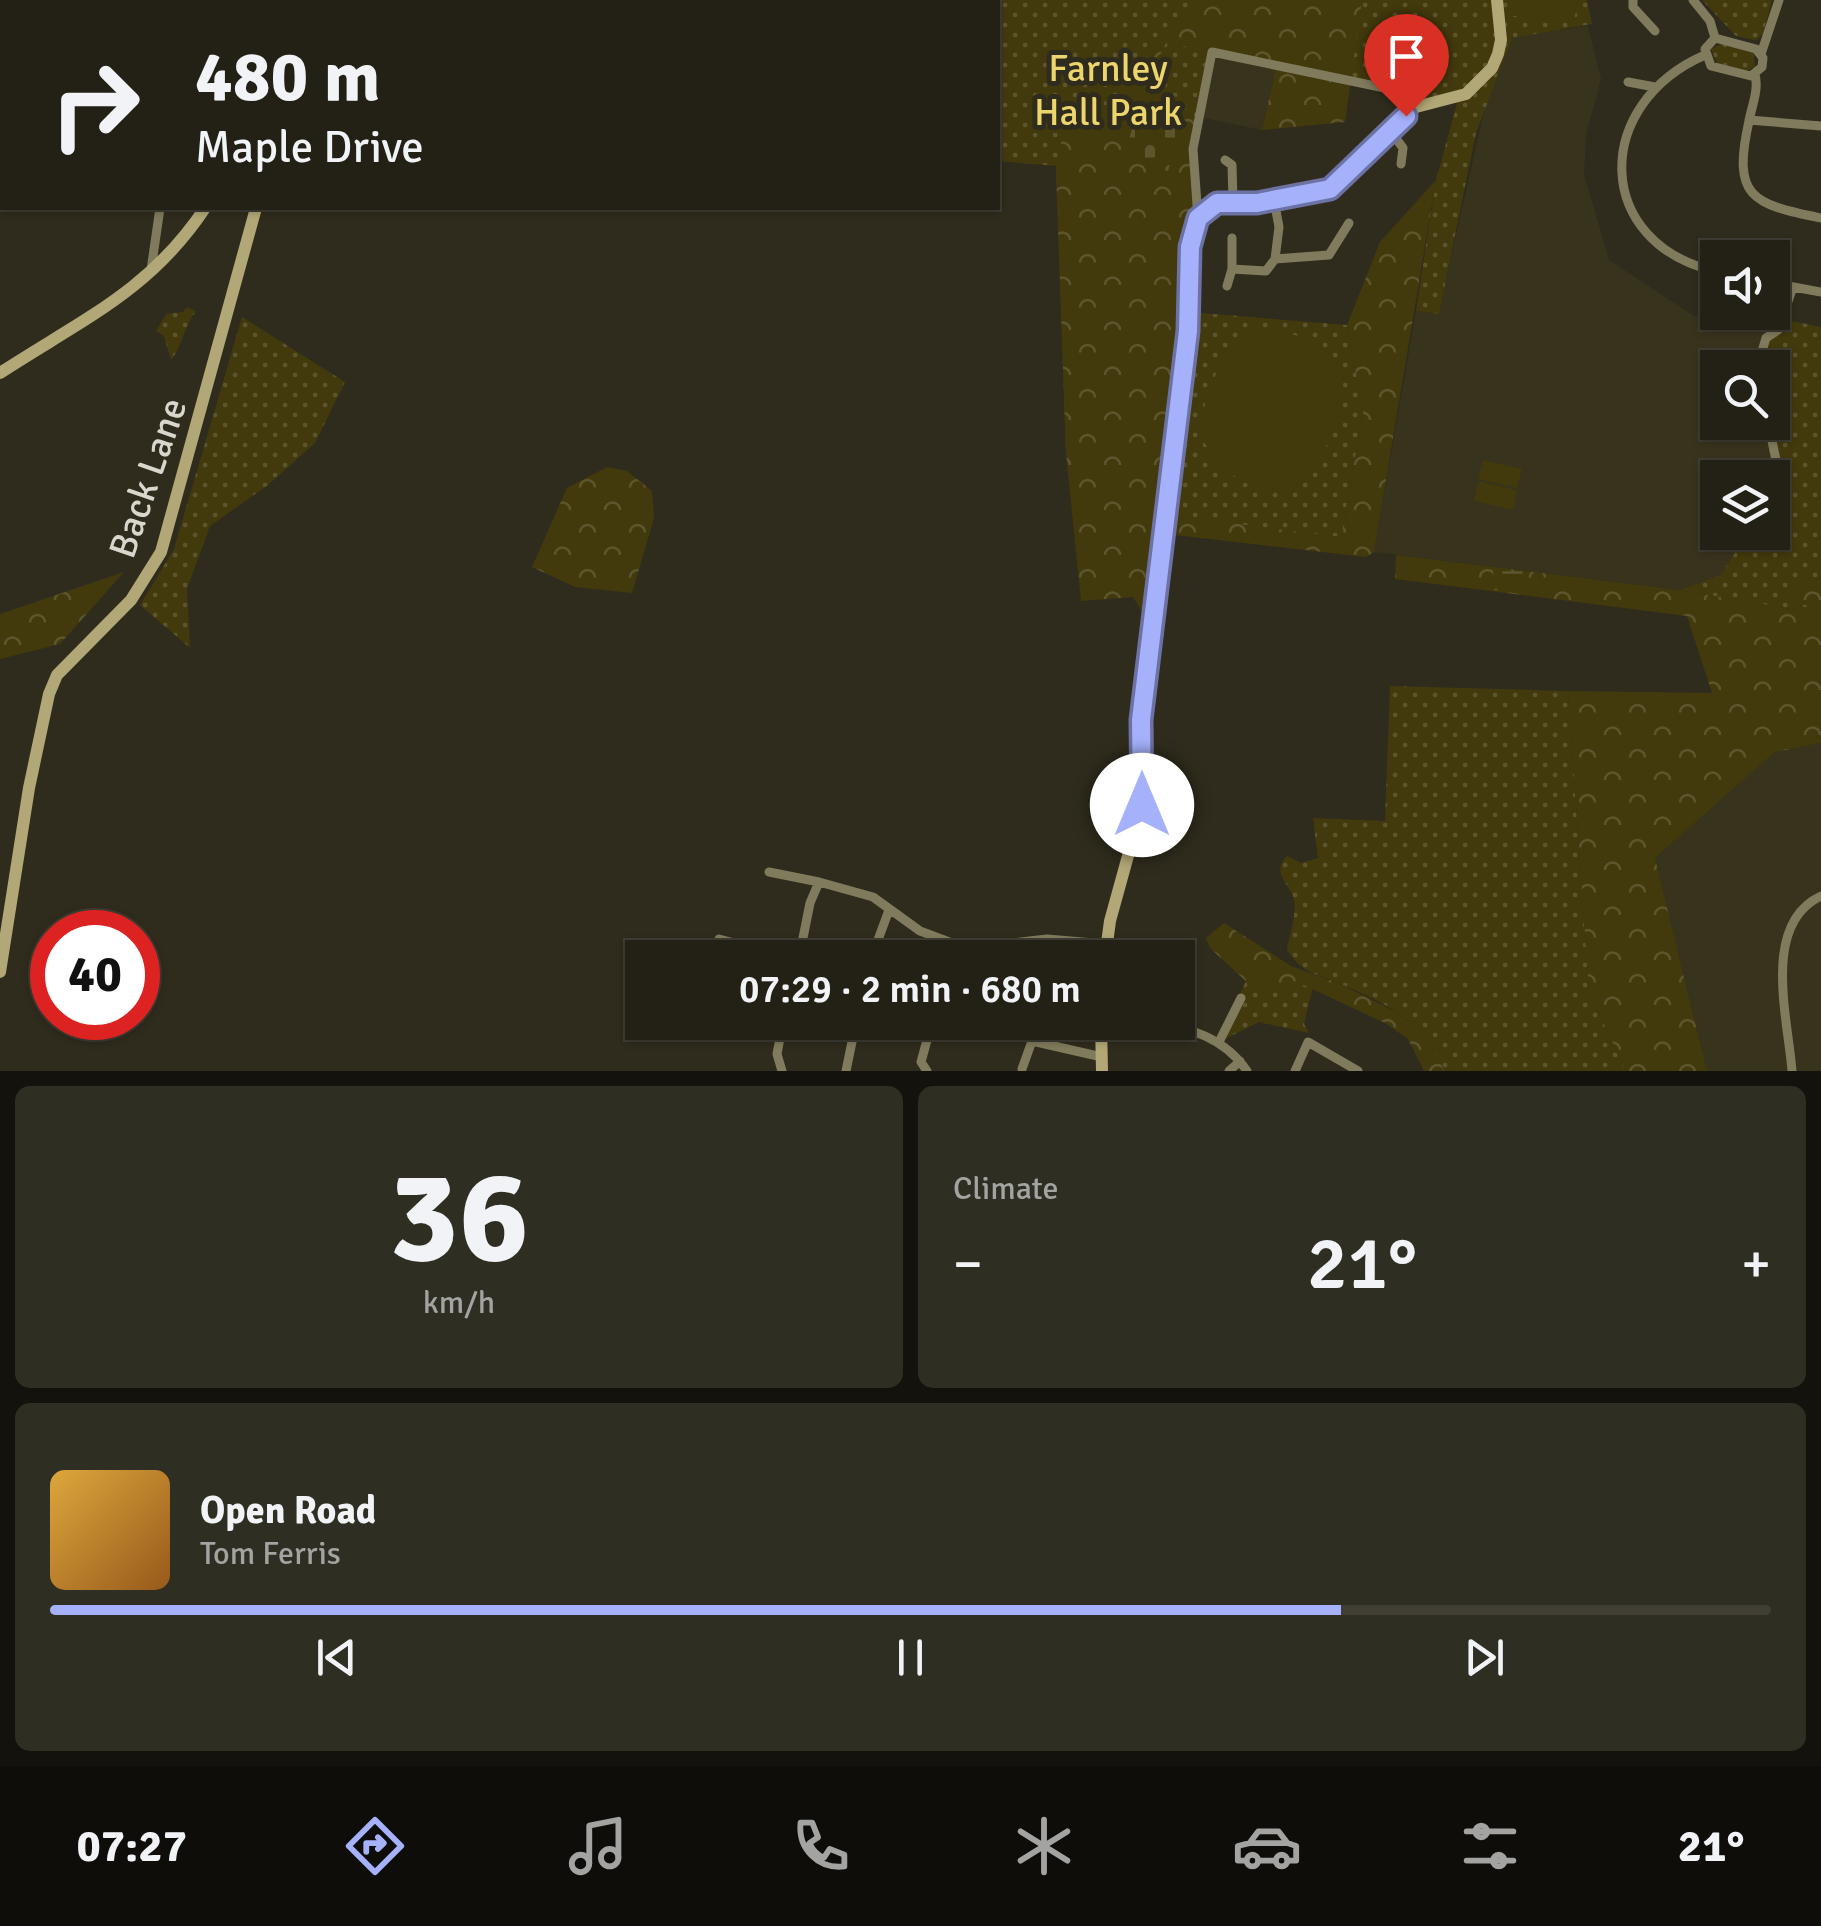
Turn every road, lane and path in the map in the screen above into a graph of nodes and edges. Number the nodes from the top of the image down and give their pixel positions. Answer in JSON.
{"nodes":[{"id":1,"x":1497,"y":0,"type":"edge"},
{"id":2,"x":1633,"y":0,"type":"edge"},
{"id":3,"x":1693,"y":0,"type":"edge"},
{"id":4,"x":1779,"y":0,"type":"edge"},
{"id":5,"x":1655,"y":31,"type":"dead end"},
{"id":6,"x":1715,"y":38,"type":"junction"},
{"id":7,"x":1761,"y":54,"type":"junction"},
{"id":8,"x":1704,"y":55,"type":"junction"},
{"id":9,"x":1755,"y":74,"type":"junction"},
{"id":10,"x":1628,"y":82,"type":"dead end"},
{"id":11,"x":1655,"y":88,"type":"junction"},
{"id":12,"x":1416,"y":107,"type":"junction"},
{"id":13,"x":1749,"y":120,"type":"junction"},
{"id":14,"x":1821,"y":126,"type":"edge"},
{"id":15,"x":1392,"y":133,"type":"junction"},
{"id":16,"x":1244,"y":162,"type":"dead end"},
{"id":17,"x":1401,"y":164,"type":"dead end"},
{"id":18,"x":1274,"y":200,"type":"junction"},
{"id":19,"x":1233,"y":201,"type":"junction"},
{"id":20,"x":160,"y":210,"type":"edge"},
{"id":21,"x":204,"y":210,"type":"edge"},
{"id":22,"x":255,"y":210,"type":"edge"},
{"id":23,"x":1198,"y":218,"type":"junction"},
{"id":24,"x":1821,"y":218,"type":"edge"},
{"id":25,"x":1350,"y":223,"type":"dead end"},
{"id":26,"x":1232,"y":238,"type":"dead end"},
{"id":27,"x":1276,"y":259,"type":"junction"},
{"id":28,"x":1700,"y":268,"type":"edge"},
{"id":29,"x":1232,"y":269,"type":"junction"},
{"id":30,"x":151,"y":273,"type":"junction"},
{"id":31,"x":1227,"y":286,"type":"dead end"},
{"id":32,"x":1790,"y":286,"type":"edge"},
{"id":33,"x":1793,"y":286,"type":"junction"},
{"id":34,"x":1821,"y":292,"type":"edge"},
{"id":35,"x":1762,"y":350,"type":"edge"},
{"id":36,"x":0,"y":373,"type":"edge"},
{"id":37,"x":769,"y":872,"type":"dead end"},
{"id":38,"x":819,"y":882,"type":"junction"},
{"id":39,"x":1821,"y":896,"type":"edge"},
{"id":40,"x":889,"y":910,"type":"junction"},
{"id":41,"x":719,"y":939,"type":"dead end"},
{"id":42,"x":723,"y":940,"type":"edge"},
{"id":43,"x":803,"y":940,"type":"edge"},
{"id":44,"x":878,"y":940,"type":"edge"},
{"id":45,"x":944,"y":940,"type":"edge"},
{"id":46,"x":1108,"y":940,"type":"edge"},
{"id":47,"x":0,"y":972,"type":"edge"},
{"id":48,"x":1241,"y":998,"type":"dead end"},
{"id":49,"x":1195,"y":1031,"type":"edge"},
{"id":50,"x":780,"y":1040,"type":"edge"},
{"id":51,"x":852,"y":1040,"type":"edge"},
{"id":52,"x":927,"y":1040,"type":"edge"},
{"id":53,"x":1032,"y":1041,"type":"joint"},
{"id":54,"x":1219,"y":1042,"type":"junction"},
{"id":55,"x":1240,"y":1061,"type":"junction"},
{"id":56,"x":1102,"y":1064,"type":"edge"},
{"id":57,"x":1022,"y":1069,"type":"edge"},
{"id":58,"x":782,"y":1071,"type":"edge"},
{"id":59,"x":846,"y":1071,"type":"edge"},
{"id":60,"x":927,"y":1071,"type":"edge"},
{"id":61,"x":1229,"y":1071,"type":"edge"},
{"id":62,"x":1247,"y":1071,"type":"edge"},
{"id":63,"x":1295,"y":1071,"type":"edge"},
{"id":64,"x":1358,"y":1071,"type":"edge"},
{"id":65,"x":1792,"y":1071,"type":"edge"}],
"edges":[{"from":1,"to":12,"type":"street"},
{"from":2,"to":5,"type":"street"},
{"from":3,"to":6,"type":"street"},
{"from":4,"to":7,"type":"street"},
{"from":6,"to":7,"type":"street"},
{"from":6,"to":8,"type":"street"},
{"from":7,"to":9,"type":"street"},
{"from":8,"to":9,"type":"street"},
{"from":8,"to":11,"type":"street"},
{"from":9,"to":13,"type":"street"},
{"from":10,"to":11,"type":"street"},
{"from":11,"to":28,"type":"street"},
{"from":12,"to":15,"type":"street"},
{"from":12,"to":23,"type":"street"},
{"from":13,"to":14,"type":"street"},
{"from":13,"to":24,"type":"street"},
{"from":15,"to":17,"type":"street"},
{"from":15,"to":18,"type":"street"},
{"from":16,"to":19,"type":"street"},
{"from":18,"to":19,"type":"street"},
{"from":18,"to":27,"type":"street"},
{"from":19,"to":23,"type":"street"},
{"from":20,"to":30,"type":"street"},
{"from":21,"to":30,"type":"street"},
{"from":22,"to":47,"type":"street","name":"Back Lane"},
{"from":23,"to":46,"type":"street"},
{"from":25,"to":27,"type":"street"},
{"from":26,"to":29,"type":"street"},
{"from":27,"to":29,"type":"street"},
{"from":29,"to":31,"type":"street"},
{"from":30,"to":36,"type":"street"},
{"from":32,"to":33,"type":"street"},
{"from":33,"to":34,"type":"street"},
{"from":33,"to":35,"type":"street"},
{"from":37,"to":38,"type":"street"},
{"from":38,"to":40,"type":"street"},
{"from":38,"to":43,"type":"street"},
{"from":39,"to":65,"type":"street"},
{"from":40,"to":44,"type":"street"},
{"from":40,"to":45,"type":"street"},
{"from":41,"to":42,"type":"street"},
{"from":48,"to":54,"type":"street"},
{"from":49,"to":54,"type":"street"},
{"from":50,"to":58,"type":"street"},
{"from":51,"to":59,"type":"street"},
{"from":52,"to":60,"type":"street"},
{"from":53,"to":56,"type":"street"},
{"from":53,"to":57,"type":"street"},
{"from":54,"to":55,"type":"street"},
{"from":55,"to":61,"type":"street"},
{"from":55,"to":62,"type":"street"},
{"from":63,"to":64,"type":"street"}]}
